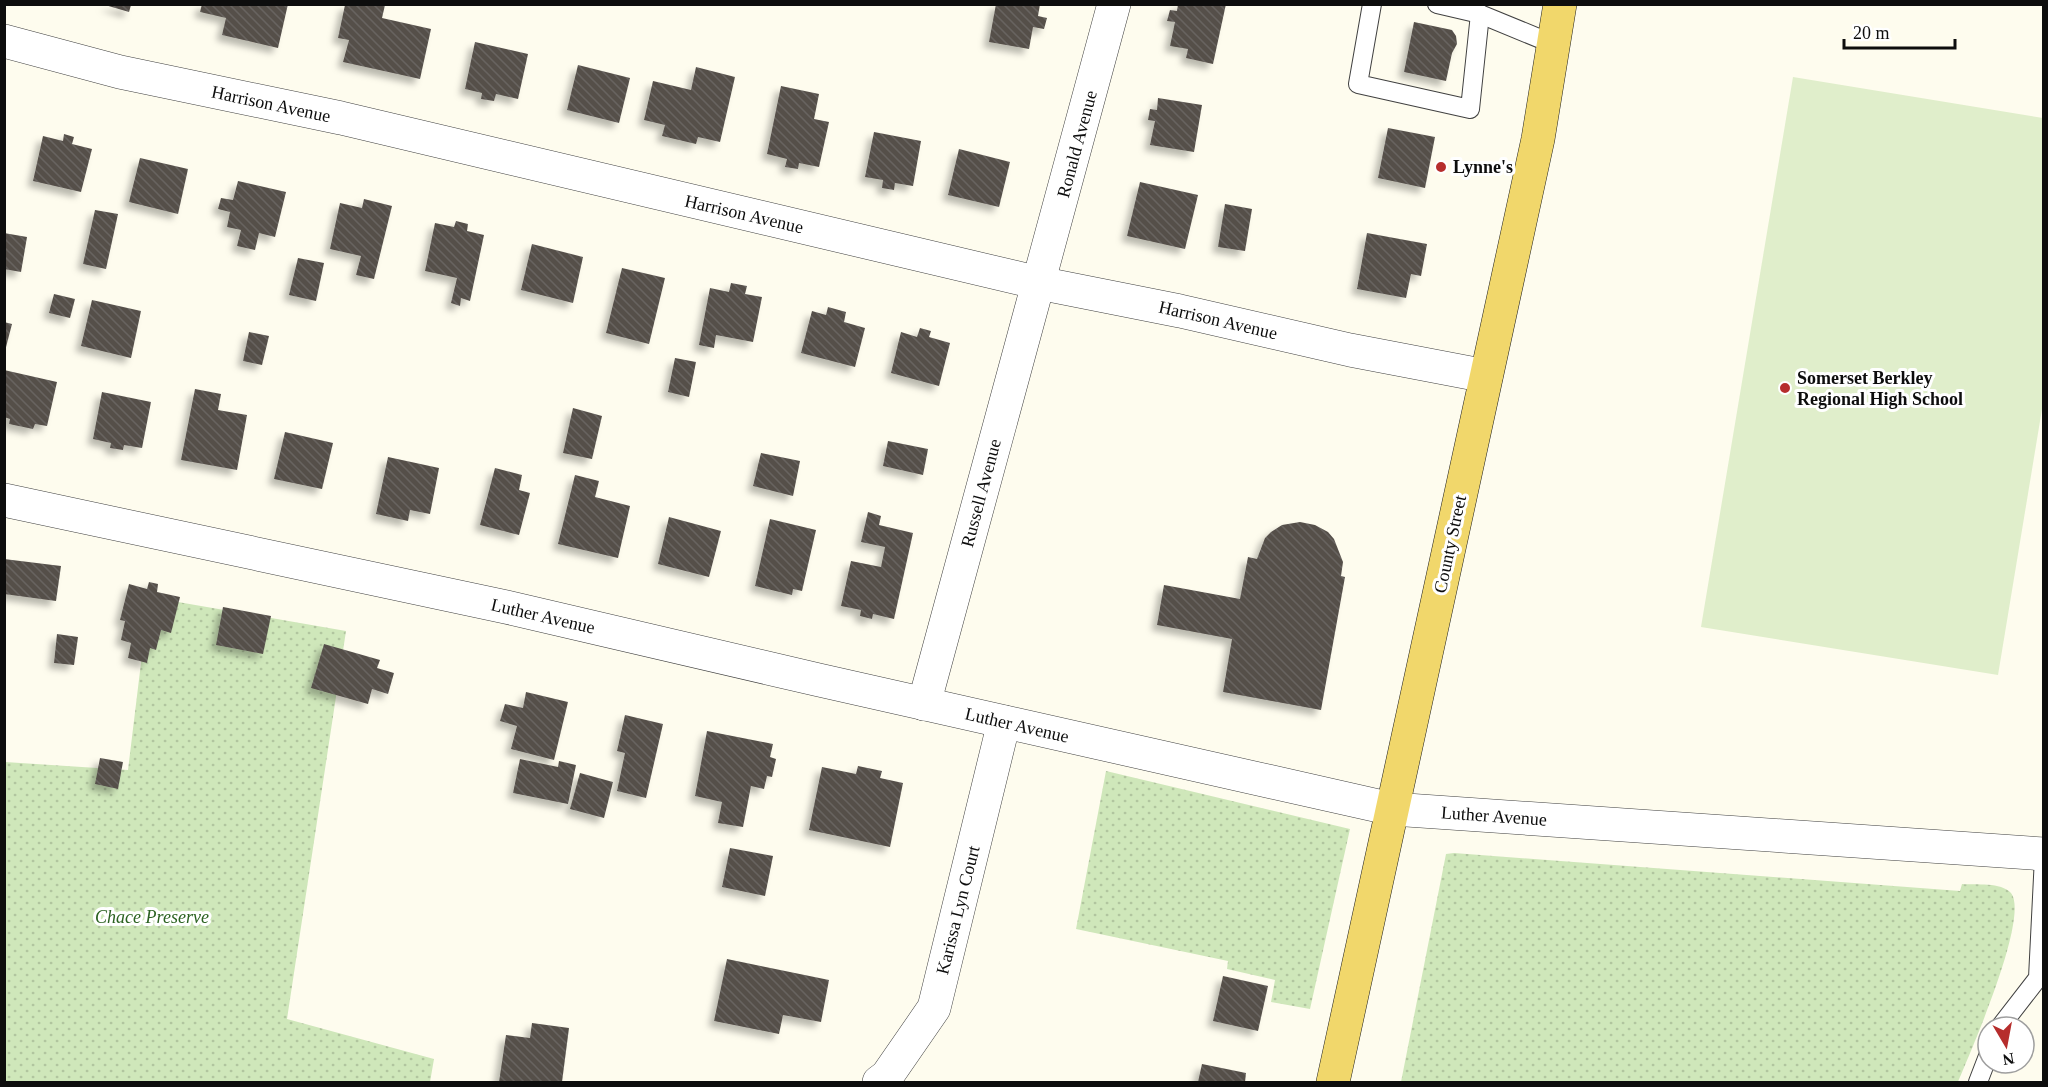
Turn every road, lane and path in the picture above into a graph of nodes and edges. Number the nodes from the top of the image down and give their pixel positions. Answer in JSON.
{"nodes":[{"id":1,"x":1114,"y":4,"type":"edge"},
{"id":2,"x":1372,"y":4,"type":"edge"},
{"id":3,"x":1437,"y":4,"type":"edge"},
{"id":4,"x":1560,"y":4,"type":"edge"},
{"id":5,"x":1470,"y":10,"type":"edge"},
{"id":6,"x":4,"y":41,"type":"edge"},
{"id":7,"x":1553,"y":44,"type":"junction"},
{"id":8,"x":1039,"y":283,"type":"junction"},
{"id":9,"x":1486,"y":376,"type":"junction"},
{"id":10,"x":4,"y":500,"type":"edge"},
{"id":11,"x":924,"y":704,"type":"junction"},
{"id":12,"x":1004,"y":722,"type":"junction"},
{"id":13,"x":1392,"y":809,"type":"junction"},
{"id":14,"x":2043,"y":856,"type":"edge"},
{"id":15,"x":2041,"y":984,"type":"edge"},
{"id":16,"x":2011,"y":1015,"type":"edge"},
{"id":17,"x":879,"y":1083,"type":"edge"},
{"id":18,"x":1333,"y":1083,"type":"edge"}],
"edges":[{"from":1,"to":8,"type":"street","name":"Ronald Avenue"},
{"from":2,"to":5,"type":"lane"},
{"from":3,"to":5,"type":"lane"},
{"from":4,"to":7,"type":"main road","name":"County Street"},
{"from":5,"to":7,"type":"lane"},
{"from":6,"to":8,"type":"street","name":"Harrison Avenue"},
{"from":7,"to":9,"type":"main road","name":"County Street"},
{"from":8,"to":9,"type":"street","name":"Harrison Avenue"},
{"from":8,"to":11,"type":"street","name":"Russell Avenue"},
{"from":9,"to":13,"type":"main road","name":"County Street"},
{"from":10,"to":11,"type":"street","name":"Luther Avenue"},
{"from":11,"to":12,"type":"street","name":"Luther Avenue"},
{"from":12,"to":13,"type":"street","name":"Luther Avenue"},
{"from":12,"to":17,"type":"street","name":"Karissa Lyn Court"},
{"from":13,"to":14,"type":"street","name":"Luther Avenue"},
{"from":13,"to":18,"type":"main road","name":"County Street"},
{"from":14,"to":15,"type":"lane"},
{"from":15,"to":16,"type":"lane"}]}
